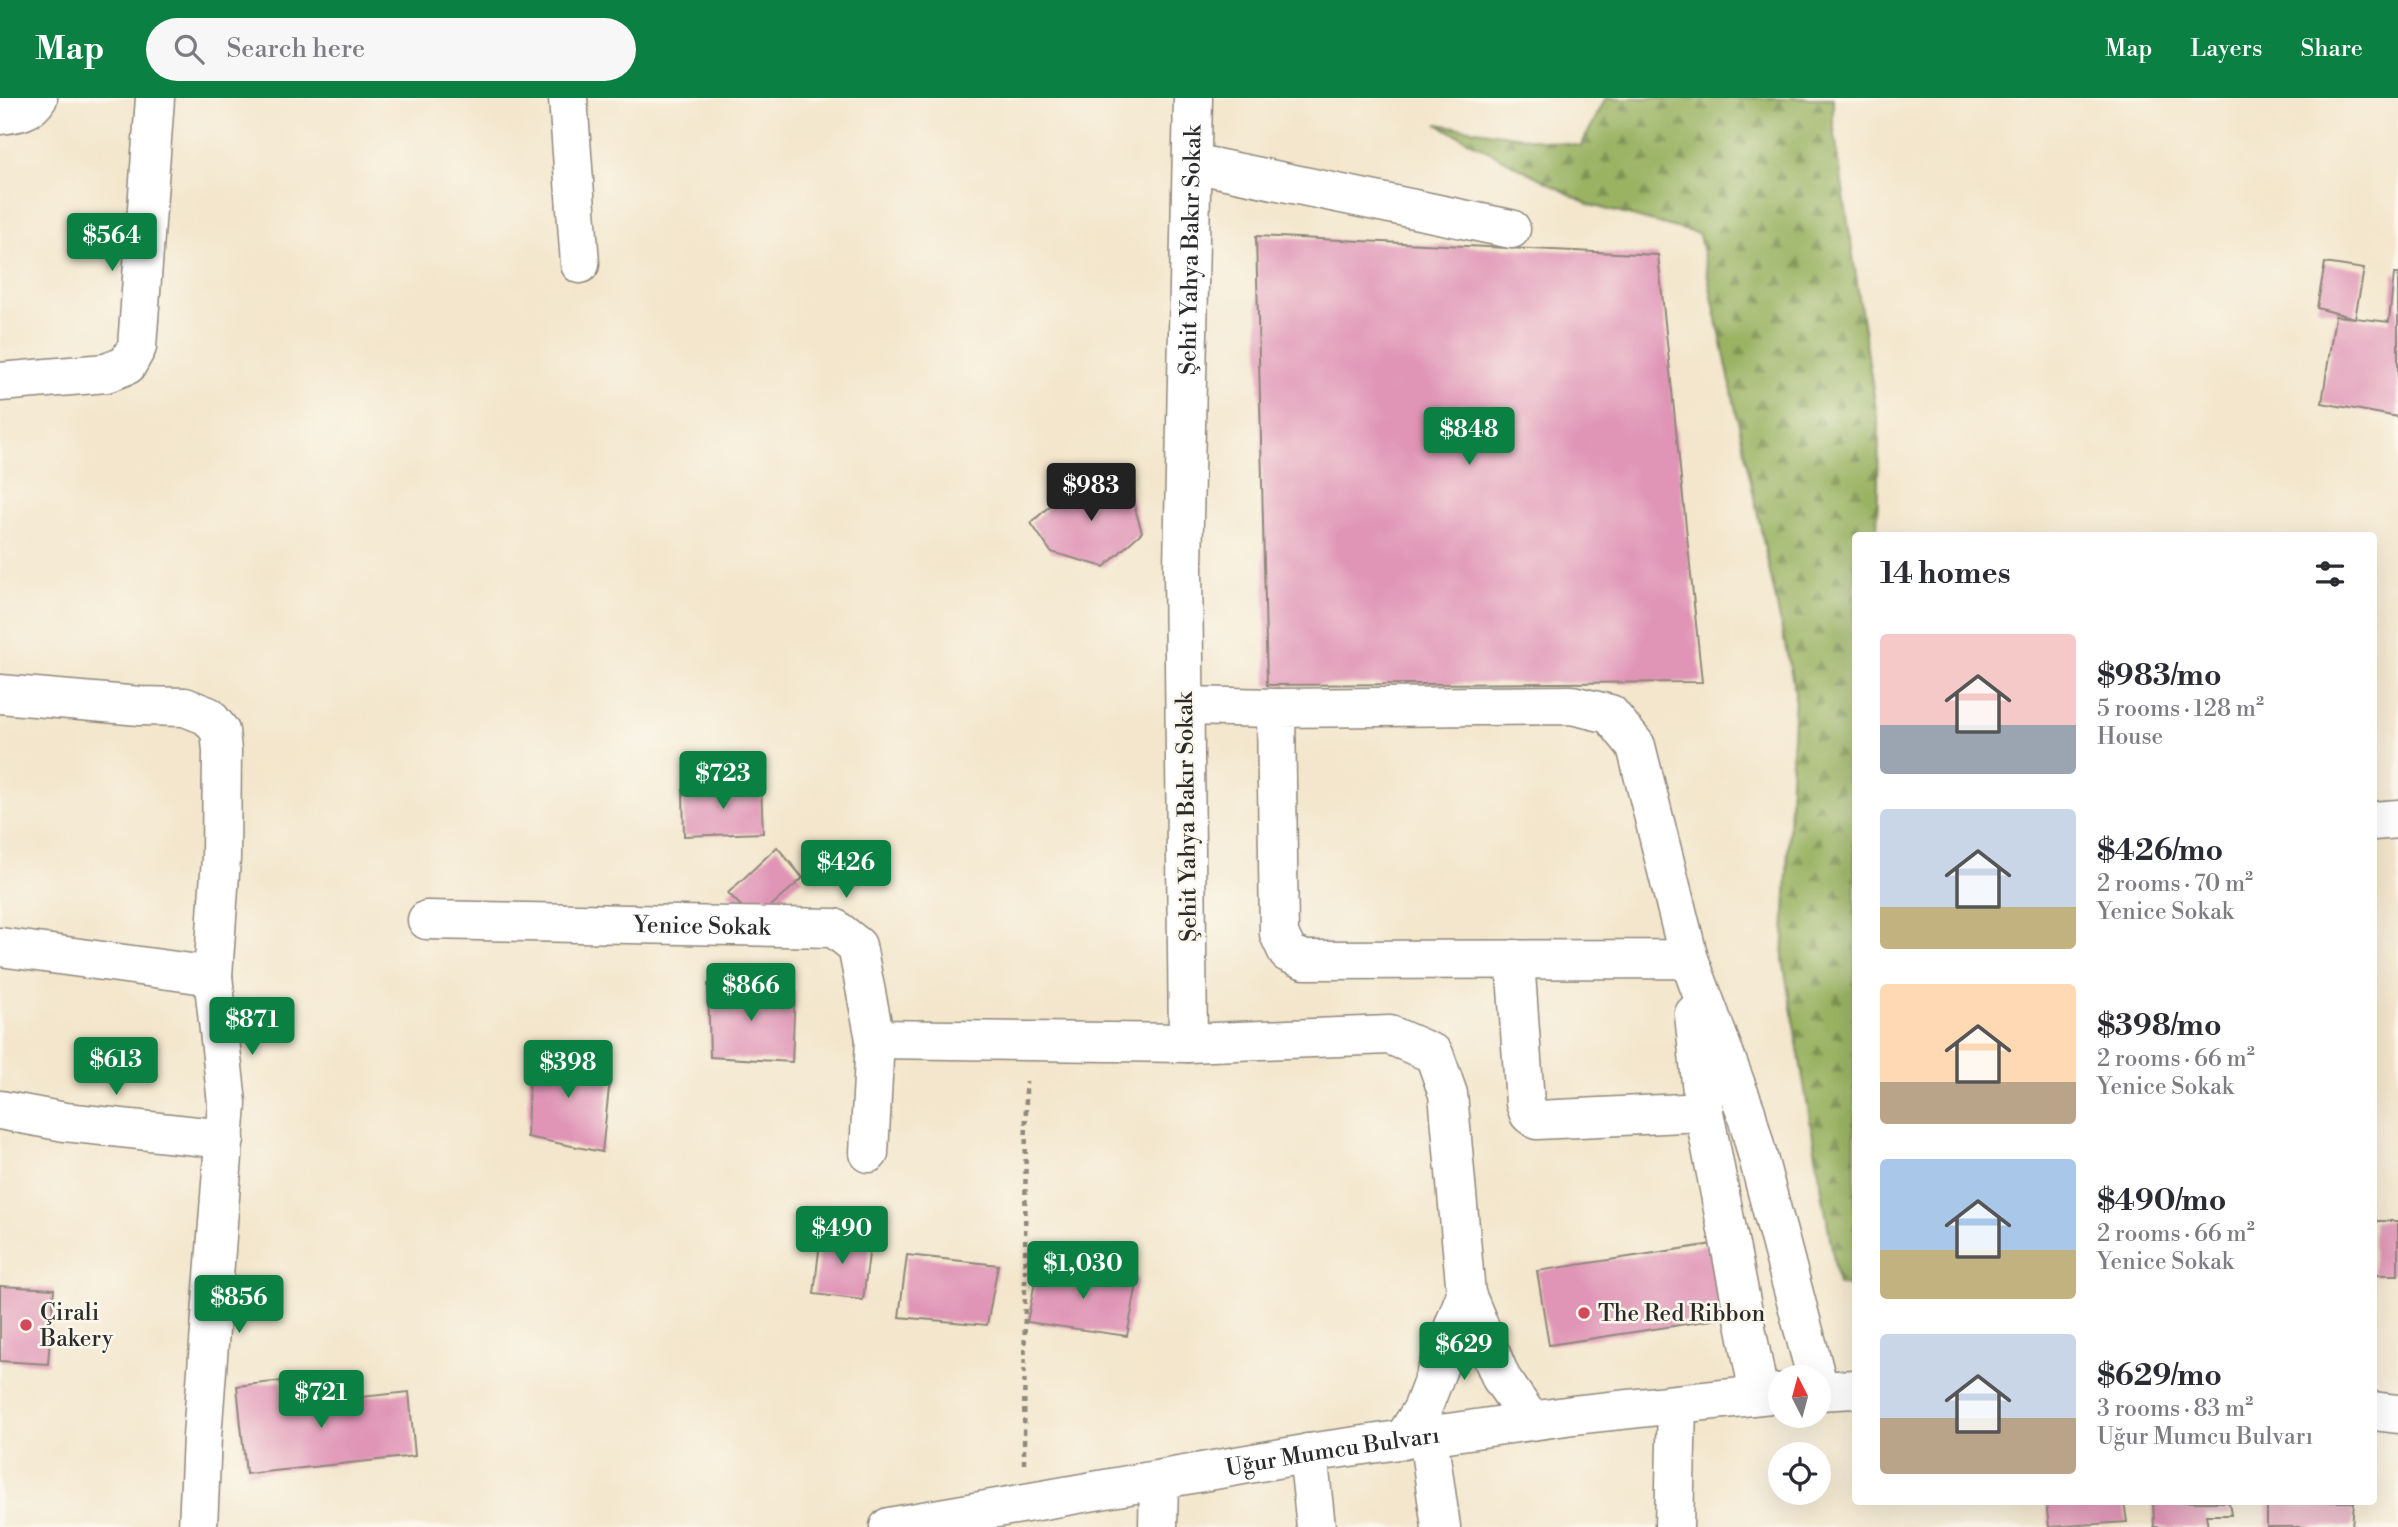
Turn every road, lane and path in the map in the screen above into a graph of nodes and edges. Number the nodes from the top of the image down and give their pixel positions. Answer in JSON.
{"nodes":[{"id":1,"x":38,"y":98,"type":"edge"},
{"id":2,"x":155,"y":98,"type":"edge"},
{"id":3,"x":569,"y":98,"type":"edge"},
{"id":4,"x":1193,"y":98,"type":"edge"},
{"id":5,"x":0,"y":115,"type":"edge"},
{"id":6,"x":1192,"y":163,"type":"junction"},
{"id":7,"x":1511,"y":229,"type":"dead end"},
{"id":8,"x":579,"y":264,"type":"dead end"},
{"id":9,"x":0,"y":382,"type":"edge"},
{"id":10,"x":0,"y":694,"type":"edge"},
{"id":11,"x":1185,"y":706,"type":"junction"},
{"id":12,"x":1276,"y":708,"type":"junction"},
{"id":13,"x":2398,"y":819,"type":"edge"},
{"id":14,"x":2377,"y":821,"type":"edge"},
{"id":15,"x":427,"y":920,"type":"dead end"},
{"id":16,"x":0,"y":947,"type":"edge"},
{"id":17,"x":1689,"y":959,"type":"junction"},
{"id":18,"x":1514,"y":960,"type":"junction"},
{"id":19,"x":214,"y":976,"type":"junction"},
{"id":20,"x":875,"y":1039,"type":"junction"},
{"id":21,"x":1026,"y":1041,"type":"junction"},
{"id":22,"x":1188,"y":1043,"type":"junction"},
{"id":23,"x":0,"y":1110,"type":"edge"},
{"id":24,"x":1704,"y":1112,"type":"junction"},
{"id":25,"x":225,"y":1139,"type":"junction"},
{"id":26,"x":869,"y":1153,"type":"dead end"},
{"id":27,"x":1466,"y":1294,"type":"junction"},
{"id":28,"x":1819,"y":1365,"type":"edge"},
{"id":29,"x":1768,"y":1389,"type":"edge"},
{"id":30,"x":1768,"y":1393,"type":"edge"},
{"id":31,"x":1677,"y":1404,"type":"junction"},
{"id":32,"x":2377,"y":1411,"type":"edge"},
{"id":33,"x":2398,"y":1414,"type":"edge"},
{"id":34,"x":1531,"y":1421,"type":"junction"},
{"id":35,"x":1416,"y":1438,"type":"junction"},
{"id":36,"x":1308,"y":1454,"type":"junction"},
{"id":37,"x":1159,"y":1480,"type":"junction"},
{"id":38,"x":1024,"y":1504,"type":"junction"},
{"id":39,"x":977,"y":1519,"type":"edge"},
{"id":40,"x":198,"y":1527,"type":"edge"},
{"id":41,"x":889,"y":1527,"type":"edge"},
{"id":42,"x":1158,"y":1527,"type":"edge"},
{"id":43,"x":1316,"y":1527,"type":"edge"},
{"id":44,"x":1441,"y":1527,"type":"edge"},
{"id":45,"x":1674,"y":1527,"type":"edge"}],
"edges":[{"from":1,"to":5,"type":"street"},
{"from":2,"to":9,"type":"street"},
{"from":3,"to":8,"type":"street"},
{"from":4,"to":6,"type":"street","name":"Şehit Yahya Bakır Sokak"},
{"from":6,"to":7,"type":"street"},
{"from":6,"to":11,"type":"street","name":"Şehit Yahya Bakır Sokak"},
{"from":10,"to":19,"type":"street"},
{"from":11,"to":12,"type":"street"},
{"from":11,"to":22,"type":"street","name":"Şehit Yahya Bakır Sokak"},
{"from":12,"to":17,"type":"street"},
{"from":12,"to":18,"type":"street"},
{"from":13,"to":14,"type":"street"},
{"from":15,"to":20,"type":"street","name":"Yenice Sokak"},
{"from":16,"to":19,"type":"street"},
{"from":17,"to":18,"type":"street"},
{"from":17,"to":24,"type":"street"},
{"from":17,"to":28,"type":"street"},
{"from":18,"to":24,"type":"street"},
{"from":19,"to":25,"type":"street"},
{"from":20,"to":21,"type":"street"},
{"from":20,"to":26,"type":"street","name":"Yenice Sokak"},
{"from":21,"to":22,"type":"street"},
{"from":21,"to":38,"type":"path"},
{"from":22,"to":27,"type":"street"},
{"from":23,"to":25,"type":"street"},
{"from":24,"to":29,"type":"street"},
{"from":25,"to":40,"type":"street"},
{"from":27,"to":34,"type":"street"},
{"from":27,"to":35,"type":"street"},
{"from":30,"to":31,"type":"street","name":"Uğur Mumcu Bulvarı"},
{"from":31,"to":34,"type":"street","name":"Uğur Mumcu Bulvarı"},
{"from":31,"to":45,"type":"street"},
{"from":32,"to":33,"type":"street"},
{"from":34,"to":35,"type":"street","name":"Uğur Mumcu Bulvarı"},
{"from":35,"to":36,"type":"street","name":"Uğur Mumcu Bulvarı"},
{"from":35,"to":44,"type":"street"},
{"from":36,"to":37,"type":"street","name":"Uğur Mumcu Bulvarı"},
{"from":36,"to":43,"type":"street"},
{"from":37,"to":38,"type":"street","name":"Uğur Mumcu Bulvarı"},
{"from":37,"to":42,"type":"street"},
{"from":38,"to":39,"type":"street","name":"Uğur Mumcu Bulvarı"},
{"from":39,"to":41,"type":"street","name":"Uğur Mumcu Bulvarı"}]}
